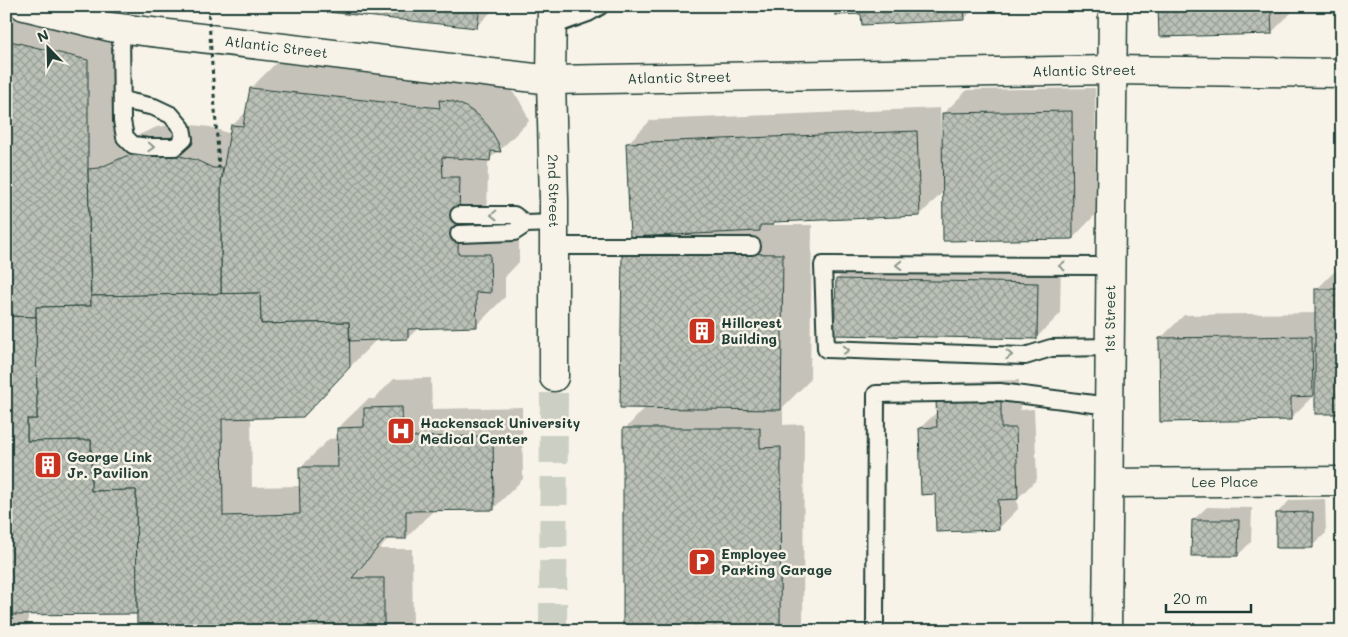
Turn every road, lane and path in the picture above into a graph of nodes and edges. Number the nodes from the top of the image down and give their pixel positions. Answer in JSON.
{"nodes":[{"id":1,"x":24,"y":6,"type":"edge"},
{"id":2,"x":208,"y":6,"type":"edge"},
{"id":3,"x":600,"y":6,"type":"edge"},
{"id":4,"x":1113,"y":6,"type":"edge"},
{"id":5,"x":552,"y":16,"type":"edge"},
{"id":6,"x":121,"y":28,"type":"junction"},
{"id":7,"x":1112,"y":70,"type":"junction"},
{"id":8,"x":1342,"y":73,"type":"edge"},
{"id":9,"x":551,"y":80,"type":"junction"},
{"id":10,"x":122,"y":100,"type":"dead end"},
{"id":11,"x":218,"y":168,"type":"dead end"},
{"id":12,"x":459,"y":215,"type":"dead end"},
{"id":13,"x":526,"y":224,"type":"junction"},
{"id":14,"x":459,"y":234,"type":"dead end"},
{"id":15,"x":554,"y":235,"type":"junction"},
{"id":16,"x":752,"y":246,"type":"dead end"},
{"id":17,"x":1110,"y":266,"type":"junction"},
{"id":18,"x":1110,"y":347,"type":"junction"},
{"id":19,"x":554,"y":377,"type":"tunnel mouth"},
{"id":20,"x":1109,"y":406,"type":"junction"},
{"id":21,"x":1342,"y":480,"type":"edge"},
{"id":22,"x":1109,"y":483,"type":"junction"},
{"id":23,"x":875,"y":625,"type":"dead end"},
{"id":24,"x":1107,"y":631,"type":"edge"}],
"edges":[{"from":1,"to":6,"type":"street","name":"Atlantic Street"},
{"from":2,"to":11,"type":"path","bridge":true},
{"from":3,"to":5,"type":"lane"},
{"from":4,"to":7,"type":"street","name":"1st Street"},
{"from":5,"to":9,"type":"street","name":"2nd Street"},
{"from":6,"to":9,"type":"street","name":"Atlantic Street"},
{"from":6,"to":10,"type":"lane"},
{"from":7,"to":8,"type":"street","name":"Atlantic Street"},
{"from":7,"to":9,"type":"street","name":"Atlantic Street"},
{"from":7,"to":17,"type":"street","name":"1st Street"},
{"from":9,"to":15,"type":"street","name":"2nd Street"},
{"from":13,"to":12,"type":"lane","one_way":true},
{"from":13,"to":14,"type":"lane"},
{"from":13,"to":15,"type":"lane"},
{"from":15,"to":16,"type":"lane"},
{"from":15,"to":19,"type":"street","name":"2nd Street"},
{"from":17,"to":18,"type":"street","name":"1st Street"},
{"from":17,"to":18,"type":"lane","one_way":true},
{"from":18,"to":20,"type":"street","name":"1st Street"},
{"from":20,"to":22,"type":"street","name":"1st Street"},
{"from":20,"to":23,"type":"lane"},
{"from":21,"to":22,"type":"street","name":"Lee Place"},
{"from":22,"to":24,"type":"street","name":"1st Street"}]}
